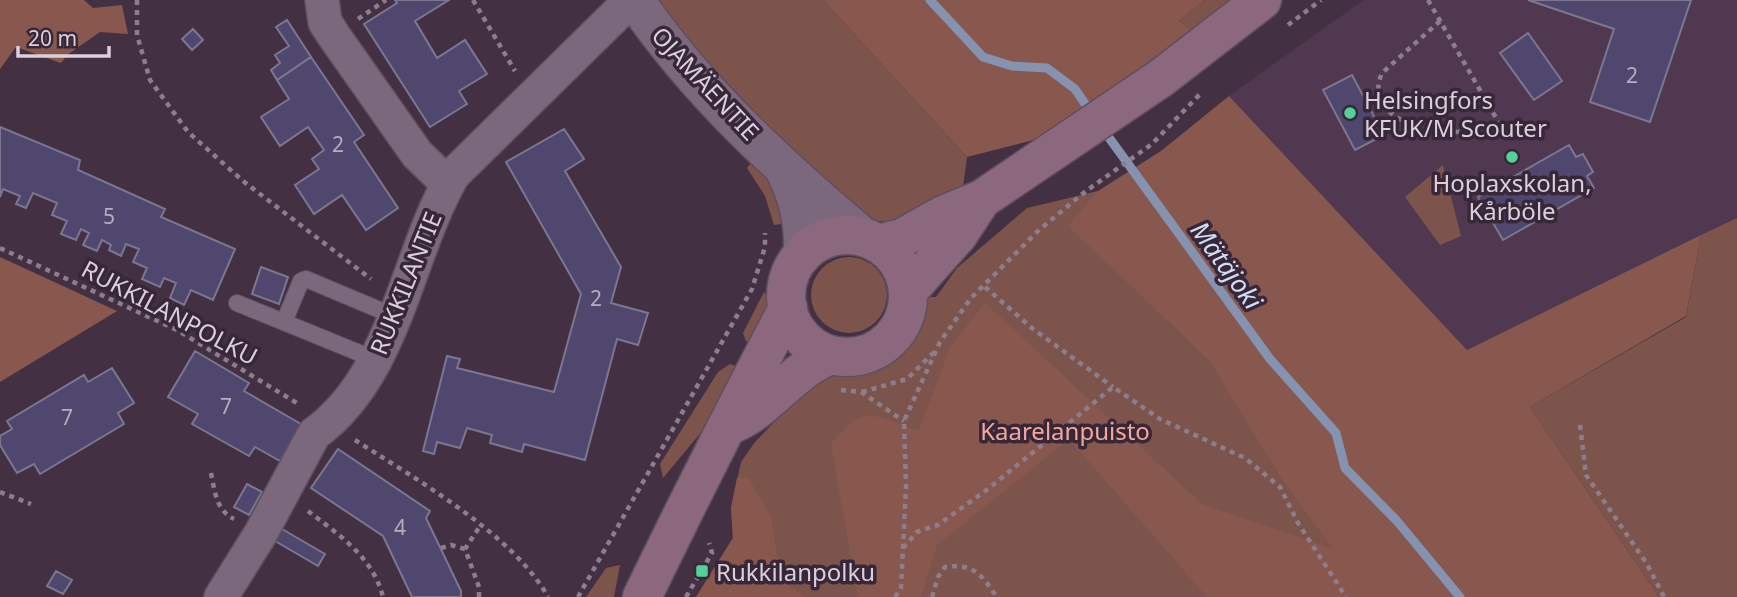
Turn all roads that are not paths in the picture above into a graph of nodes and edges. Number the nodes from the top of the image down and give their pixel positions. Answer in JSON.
{"nodes":[{"id":1,"x":322,"y":0,"type":"edge"},
{"id":2,"x":633,"y":0,"type":"edge"},
{"id":3,"x":1273,"y":14,"type":"edge"},
{"id":4,"x":781,"y":163,"type":"junction"},
{"id":5,"x":448,"y":184,"type":"junction"},
{"id":6,"x":982,"y":200,"type":"junction"},
{"id":7,"x":870,"y":241,"type":"junction"},
{"id":8,"x":803,"y":254,"type":"junction"},
{"id":9,"x":908,"y":291,"type":"junction"},
{"id":10,"x":237,"y":303,"type":"dead end"},
{"id":11,"x":788,"y":308,"type":"junction"},
{"id":12,"x":385,"y":312,"type":"junction"},
{"id":13,"x":284,"y":322,"type":"junction"},
{"id":14,"x":831,"y":355,"type":"junction"},
{"id":15,"x":374,"y":359,"type":"junction"},
{"id":16,"x":730,"y":425,"type":"junction"},
{"id":17,"x":221,"y":597,"type":"edge"},
{"id":18,"x":642,"y":597,"type":"edge"}],
"edges":[{"from":1,"to":5,"type":"street"},
{"from":2,"to":4,"type":"street","name":"OJAMÄENTIE"},
{"from":2,"to":5,"type":"street","name":"RUKKILANTIE"},
{"from":3,"to":6,"type":"main road"},
{"from":4,"to":7,"type":"street","name":"OJAMÄENTIE"},
{"from":4,"to":8,"type":"street","name":"OJAMÄENTIE"},
{"from":5,"to":12,"type":"street","name":"RUKKILANTIE"},
{"from":6,"to":7,"type":"main road"},
{"from":6,"to":9,"type":"main road"},
{"from":7,"to":8,"type":"main road"},
{"from":7,"to":9,"type":"main road"},
{"from":8,"to":11,"type":"main road"},
{"from":9,"to":14,"type":"main road"},
{"from":10,"to":13,"type":"lane"},
{"from":11,"to":14,"type":"main road"},
{"from":11,"to":16,"type":"main road"},
{"from":12,"to":13,"type":"lane"},
{"from":12,"to":15,"type":"street","name":"RUKKILANTIE"},
{"from":13,"to":15,"type":"lane"},
{"from":14,"to":16,"type":"main road"},
{"from":15,"to":17,"type":"street","name":"RUKKILANTIE"},
{"from":16,"to":18,"type":"main road"}]}
